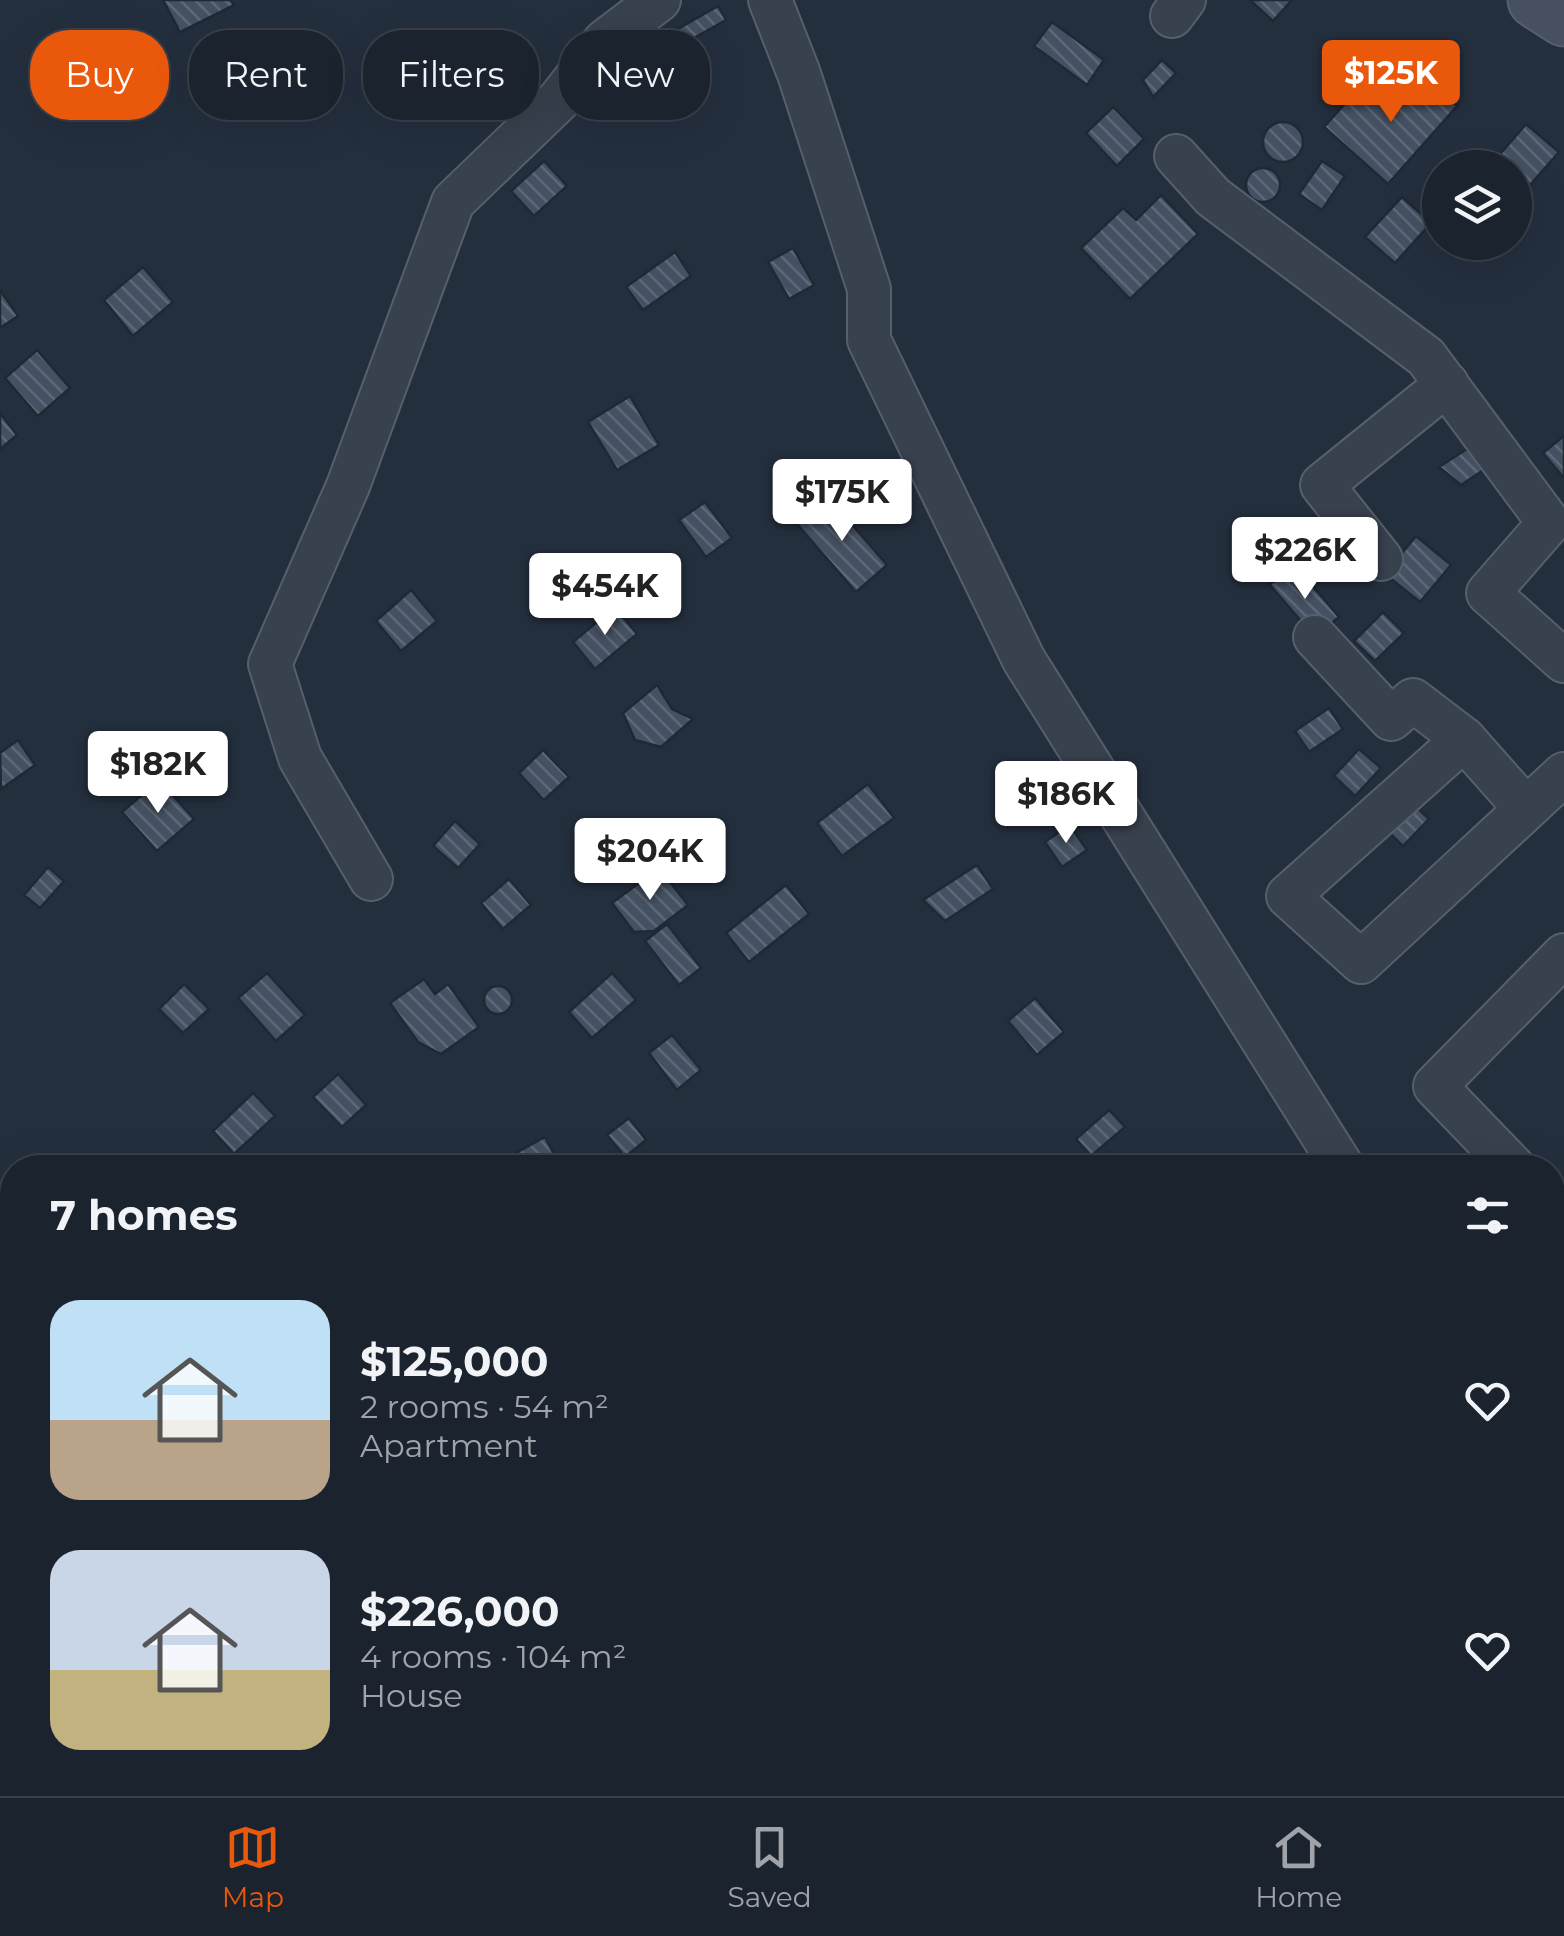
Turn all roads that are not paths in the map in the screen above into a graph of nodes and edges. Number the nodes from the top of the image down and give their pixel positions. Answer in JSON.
{"nodes":[{"id":1,"x":659,"y":0,"type":"edge"},
{"id":2,"x":770,"y":0,"type":"edge"},
{"id":3,"x":1536,"y":0,"type":"edge"},
{"id":4,"x":1564,"y":18,"type":"edge"},
{"id":5,"x":1176,"y":156,"type":"dead end"},
{"id":6,"x":1446,"y":384,"type":"junction"},
{"id":7,"x":1381,"y":559,"type":"dead end"},
{"id":8,"x":1315,"y":637,"type":"dead end"},
{"id":9,"x":1564,"y":661,"type":"edge"},
{"id":10,"x":1464,"y":739,"type":"junction"},
{"id":11,"x":1564,"y":774,"type":"edge"},
{"id":12,"x":1526,"y":810,"type":"junction"},
{"id":13,"x":370,"y":879,"type":"dead end"},
{"id":14,"x":1564,"y":955,"type":"edge"},
{"id":15,"x":1335,"y":1155,"type":"edge"},
{"id":16,"x":1502,"y":1155,"type":"edge"}],
"edges":[{"from":1,"to":13,"type":"street"},
{"from":2,"to":15,"type":"street"},
{"from":3,"to":4,"type":"main road"},
{"from":5,"to":6,"type":"street"},
{"from":6,"to":7,"type":"street"},
{"from":6,"to":9,"type":"street"},
{"from":8,"to":10,"type":"street"},
{"from":10,"to":12,"type":"street"},
{"from":10,"to":12,"type":"street"},
{"from":11,"to":12,"type":"street"},
{"from":14,"to":16,"type":"street"}]}
